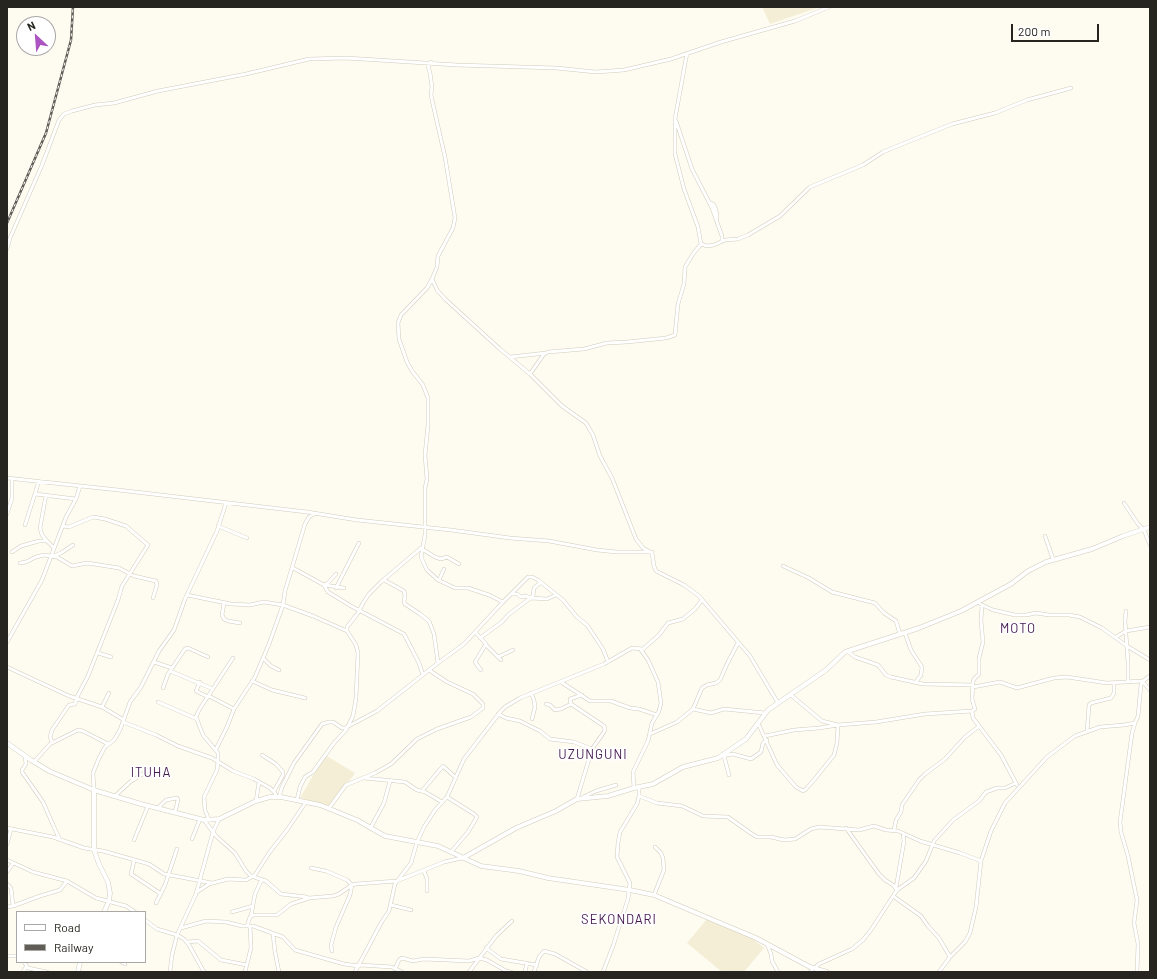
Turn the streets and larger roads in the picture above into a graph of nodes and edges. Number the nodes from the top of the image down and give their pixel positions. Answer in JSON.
{"nodes":[{"id":1,"x":829,"y":7,"type":"edge"},
{"id":2,"x":687,"y":53,"type":"junction"},
{"id":3,"x":431,"y":62,"type":"junction"},
{"id":4,"x":1072,"y":88,"type":"dead end"},
{"id":5,"x":675,"y":119,"type":"junction"},
{"id":6,"x":722,"y":241,"type":"junction"},
{"id":7,"x":701,"y":244,"type":"junction"},
{"id":8,"x":7,"y":249,"type":"edge"},
{"id":9,"x":432,"y":279,"type":"junction"},
{"id":10,"x":546,"y":352,"type":"junction"},
{"id":11,"x":510,"y":357,"type":"junction"},
{"id":12,"x":530,"y":374,"type":"junction"},
{"id":13,"x":7,"y":478,"type":"edge"},
{"id":14,"x":12,"y":479,"type":"junction"},
{"id":15,"x":39,"y":482,"type":"junction"},
{"id":16,"x":80,"y":486,"type":"junction"},
{"id":17,"x":36,"y":494,"type":"junction"},
{"id":18,"x":46,"y":495,"type":"junction"},
{"id":19,"x":76,"y":499,"type":"junction"},
{"id":20,"x":226,"y":503,"type":"junction"},
{"id":21,"x":1124,"y":503,"type":"dead end"},
{"id":22,"x":7,"y":514,"type":"edge"},
{"id":23,"x":314,"y":514,"type":"junction"},
{"id":24,"x":26,"y":525,"type":"dead end"},
{"id":25,"x":63,"y":526,"type":"junction"},
{"id":26,"x":218,"y":526,"type":"junction"},
{"id":27,"x":425,"y":527,"type":"junction"},
{"id":28,"x":1150,"y":527,"type":"edge"},
{"id":29,"x":1144,"y":530,"type":"junction"},
{"id":30,"x":1046,"y":536,"type":"dead end"},
{"id":31,"x":247,"y":538,"type":"dead end"},
{"id":32,"x":47,"y":541,"type":"junction"},
{"id":33,"x":359,"y":543,"type":"dead end"},
{"id":34,"x":73,"y":545,"type":"dead end"},
{"id":35,"x":1150,"y":545,"type":"edge"},
{"id":36,"x":54,"y":548,"type":"junction"},
{"id":37,"x":422,"y":548,"type":"junction"},
{"id":38,"x":12,"y":552,"type":"dead end"},
{"id":39,"x":652,"y":552,"type":"junction"},
{"id":40,"x":52,"y":556,"type":"junction"},
{"id":41,"x":1053,"y":559,"type":"junction"},
{"id":42,"x":20,"y":563,"type":"dead end"},
{"id":43,"x":459,"y":564,"type":"dead end"},
{"id":44,"x":783,"y":566,"type":"dead end"},
{"id":45,"x":292,"y":568,"type":"junction"},
{"id":46,"x":444,"y":569,"type":"dead end"},
{"id":47,"x":129,"y":573,"type":"junction"},
{"id":48,"x":336,"y":574,"type":"dead end"},
{"id":49,"x":384,"y":580,"type":"junction"},
{"id":50,"x":439,"y":580,"type":"junction"},
{"id":51,"x":540,"y":582,"type":"junction"},
{"id":52,"x":324,"y":585,"type":"junction"},
{"id":53,"x":336,"y":588,"type":"junction"},
{"id":54,"x":344,"y":588,"type":"dead end"},
{"id":55,"x":512,"y":594,"type":"junction"},
{"id":56,"x":187,"y":595,"type":"junction"},
{"id":57,"x":556,"y":595,"type":"junction"},
{"id":58,"x":154,"y":598,"type":"dead end"},
{"id":59,"x":531,"y":598,"type":"junction"},
{"id":60,"x":702,"y":600,"type":"junction"},
{"id":61,"x":503,"y":602,"type":"junction"},
{"id":62,"x":224,"y":603,"type":"junction"},
{"id":63,"x":977,"y":603,"type":"junction"},
{"id":64,"x":283,"y":605,"type":"junction"},
{"id":65,"x":982,"y":605,"type":"junction"},
{"id":66,"x":360,"y":610,"type":"junction"},
{"id":67,"x":1126,"y":611,"type":"dead end"},
{"id":68,"x":240,"y":623,"type":"dead end"},
{"id":69,"x":1150,"y":628,"type":"edge"},
{"id":70,"x":347,"y":631,"type":"junction"},
{"id":71,"x":1126,"y":631,"type":"junction"},
{"id":72,"x":476,"y":633,"type":"junction"},
{"id":73,"x":902,"y":633,"type":"junction"},
{"id":74,"x":1116,"y":637,"type":"junction"},
{"id":75,"x":480,"y":638,"type":"junction"},
{"id":76,"x":7,"y":642,"type":"edge"},
{"id":77,"x":738,"y":644,"type":"junction"},
{"id":78,"x":486,"y":645,"type":"junction"},
{"id":79,"x":1127,"y":646,"type":"junction"},
{"id":80,"x":514,"y":650,"type":"dead end"},
{"id":81,"x":642,"y":650,"type":"junction"},
{"id":82,"x":847,"y":651,"type":"junction"},
{"id":83,"x":98,"y":653,"type":"junction"},
{"id":84,"x":208,"y":656,"type":"dead end"},
{"id":85,"x":111,"y":657,"type":"dead end"},
{"id":86,"x":498,"y":657,"type":"junction"},
{"id":87,"x":233,"y":658,"type":"dead end"},
{"id":88,"x":263,"y":658,"type":"junction"},
{"id":89,"x":501,"y":660,"type":"dead end"},
{"id":90,"x":1150,"y":660,"type":"edge"},
{"id":91,"x":154,"y":662,"type":"junction"},
{"id":92,"x":438,"y":662,"type":"junction"},
{"id":93,"x":608,"y":662,"type":"junction"},
{"id":94,"x":7,"y":668,"type":"edge"},
{"id":95,"x":171,"y":669,"type":"junction"},
{"id":96,"x":279,"y":670,"type":"dead end"},
{"id":97,"x":429,"y":670,"type":"junction"},
{"id":98,"x":481,"y":670,"type":"dead end"},
{"id":99,"x":423,"y":675,"type":"junction"},
{"id":100,"x":1150,"y":676,"type":"edge"},
{"id":101,"x":252,"y":681,"type":"junction"},
{"id":102,"x":1143,"y":681,"type":"junction"},
{"id":103,"x":200,"y":682,"type":"junction"},
{"id":104,"x":561,"y":682,"type":"junction"},
{"id":105,"x":1128,"y":682,"type":"junction"},
{"id":106,"x":915,"y":683,"type":"junction"},
{"id":107,"x":1114,"y":684,"type":"junction"},
{"id":108,"x":973,"y":686,"type":"junction"},
{"id":109,"x":163,"y":688,"type":"dead end"},
{"id":110,"x":213,"y":689,"type":"junction"},
{"id":111,"x":1150,"y":690,"type":"edge"},
{"id":112,"x":109,"y":693,"type":"dead end"},
{"id":113,"x":530,"y":694,"type":"junction"},
{"id":114,"x":582,"y":695,"type":"junction"},
{"id":115,"x":790,"y":695,"type":"junction"},
{"id":116,"x":208,"y":697,"type":"junction"},
{"id":117,"x":306,"y":698,"type":"dead end"},
{"id":118,"x":76,"y":699,"type":"junction"},
{"id":119,"x":158,"y":702,"type":"dead end"},
{"id":120,"x":778,"y":703,"type":"junction"},
{"id":121,"x":546,"y":704,"type":"dead end"},
{"id":122,"x":570,"y":704,"type":"junction"},
{"id":123,"x":102,"y":708,"type":"junction"},
{"id":124,"x":234,"y":709,"type":"junction"},
{"id":125,"x":693,"y":709,"type":"junction"},
{"id":126,"x":972,"y":711,"type":"junction"},
{"id":127,"x":765,"y":713,"type":"junction"},
{"id":128,"x":498,"y":714,"type":"junction"},
{"id":129,"x":657,"y":715,"type":"junction"},
{"id":130,"x":196,"y":719,"type":"junction"},
{"id":131,"x":532,"y":719,"type":"dead end"},
{"id":132,"x":124,"y":721,"type":"junction"},
{"id":133,"x":758,"y":723,"type":"junction"},
{"id":134,"x":1135,"y":723,"type":"junction"},
{"id":135,"x":838,"y":725,"type":"junction"},
{"id":136,"x":349,"y":726,"type":"junction"},
{"id":137,"x":978,"y":727,"type":"junction"},
{"id":138,"x":1087,"y":732,"type":"junction"},
{"id":139,"x":650,"y":734,"type":"junction"},
{"id":140,"x":765,"y":736,"type":"junction"},
{"id":141,"x":767,"y":740,"type":"junction"},
{"id":142,"x":52,"y":742,"type":"junction"},
{"id":143,"x":7,"y":743,"type":"edge"},
{"id":144,"x":108,"y":744,"type":"junction"},
{"id":145,"x":216,"y":749,"type":"junction"},
{"id":146,"x":592,"y":749,"type":"junction"},
{"id":147,"x":262,"y":755,"type":"dead end"},
{"id":148,"x":723,"y":756,"type":"junction"},
{"id":149,"x":25,"y":757,"type":"junction"},
{"id":150,"x":34,"y":762,"type":"junction"},
{"id":151,"x":218,"y":762,"type":"junction"},
{"id":152,"x":149,"y":770,"type":"dead end"},
{"id":153,"x":729,"y":775,"type":"dead end"},
{"id":154,"x":362,"y":778,"type":"junction"},
{"id":155,"x":456,"y":778,"type":"junction"},
{"id":156,"x":390,"y":781,"type":"junction"},
{"id":157,"x":259,"y":782,"type":"junction"},
{"id":158,"x":1016,"y":783,"type":"junction"},
{"id":159,"x":616,"y":785,"type":"dead end"},
{"id":160,"x":1019,"y":787,"type":"junction"},
{"id":161,"x":636,"y":788,"type":"junction"},
{"id":162,"x":94,"y":790,"type":"junction"},
{"id":163,"x":274,"y":791,"type":"junction"},
{"id":164,"x":422,"y":791,"type":"junction"},
{"id":165,"x":115,"y":796,"type":"junction"},
{"id":166,"x":639,"y":796,"type":"junction"},
{"id":167,"x":447,"y":797,"type":"junction"},
{"id":168,"x":277,"y":798,"type":"junction"},
{"id":169,"x":579,"y":799,"type":"junction"},
{"id":170,"x":297,"y":800,"type":"junction"},
{"id":171,"x":256,"y":801,"type":"junction"},
{"id":172,"x":306,"y":802,"type":"junction"},
{"id":173,"x":442,"y":802,"type":"junction"},
{"id":174,"x":148,"y":806,"type":"junction"},
{"id":175,"x":158,"y":808,"type":"junction"},
{"id":176,"x":329,"y":808,"type":"junction"},
{"id":177,"x":175,"y":812,"type":"junction"},
{"id":178,"x":202,"y":819,"type":"junction"},
{"id":179,"x":219,"y":819,"type":"junction"},
{"id":180,"x":209,"y":820,"type":"junction"},
{"id":181,"x":7,"y":828,"type":"edge"},
{"id":182,"x":371,"y":828,"type":"junction"},
{"id":183,"x":846,"y":828,"type":"junction"},
{"id":184,"x":11,"y":829,"type":"junction"},
{"id":185,"x":894,"y":830,"type":"junction"},
{"id":186,"x":213,"y":832,"type":"junction"},
{"id":187,"x":903,"y":833,"type":"junction"},
{"id":188,"x":192,"y":839,"type":"dead end"},
{"id":189,"x":60,"y":840,"type":"junction"},
{"id":190,"x":134,"y":840,"type":"dead end"},
{"id":191,"x":417,"y":842,"type":"junction"},
{"id":192,"x":7,"y":844,"type":"edge"},
{"id":193,"x":931,"y":844,"type":"junction"},
{"id":194,"x":655,"y":847,"type":"dead end"},
{"id":195,"x":94,"y":850,"type":"junction"},
{"id":196,"x":177,"y":850,"type":"dead end"},
{"id":197,"x":451,"y":852,"type":"junction"},
{"id":198,"x":463,"y":858,"type":"junction"},
{"id":199,"x":7,"y":860,"type":"edge"},
{"id":200,"x":134,"y":861,"type":"junction"},
{"id":201,"x":981,"y":861,"type":"junction"},
{"id":202,"x":13,"y":863,"type":"junction"},
{"id":203,"x":260,"y":868,"type":"junction"},
{"id":204,"x":311,"y":868,"type":"dead end"},
{"id":205,"x":424,"y":871,"type":"junction"},
{"id":206,"x":7,"y":872,"type":"edge"},
{"id":207,"x":169,"y":875,"type":"junction"},
{"id":208,"x":252,"y":877,"type":"junction"},
{"id":209,"x":260,"y":879,"type":"junction"},
{"id":210,"x":199,"y":881,"type":"junction"},
{"id":211,"x":397,"y":881,"type":"junction"},
{"id":212,"x":67,"y":882,"type":"junction"},
{"id":213,"x":212,"y":883,"type":"junction"},
{"id":214,"x":7,"y":884,"type":"edge"},
{"id":215,"x":352,"y":885,"type":"junction"},
{"id":216,"x":896,"y":889,"type":"junction"},
{"id":217,"x":630,"y":890,"type":"junction"},
{"id":218,"x":427,"y":891,"type":"dead end"},
{"id":219,"x":161,"y":894,"type":"junction"},
{"id":220,"x":196,"y":894,"type":"junction"},
{"id":221,"x":654,"y":896,"type":"junction"},
{"id":222,"x":893,"y":896,"type":"junction"},
{"id":223,"x":309,"y":898,"type":"junction"},
{"id":224,"x":109,"y":901,"type":"junction"},
{"id":225,"x":156,"y":903,"type":"dead end"},
{"id":226,"x":391,"y":905,"type":"junction"},
{"id":227,"x":13,"y":906,"type":"junction"},
{"id":228,"x":253,"y":906,"type":"junction"},
{"id":229,"x":7,"y":907,"type":"edge"},
{"id":230,"x":411,"y":910,"type":"dead end"},
{"id":231,"x":104,"y":911,"type":"edge"},
{"id":232,"x":134,"y":911,"type":"edge"},
{"id":233,"x":232,"y":912,"type":"dead end"},
{"id":234,"x":251,"y":916,"type":"junction"},
{"id":235,"x":146,"y":921,"type":"edge"},
{"id":236,"x":512,"y":921,"type":"dead end"},
{"id":237,"x":249,"y":926,"type":"junction"},
{"id":238,"x":181,"y":928,"type":"junction"},
{"id":239,"x":273,"y":934,"type":"junction"},
{"id":240,"x":177,"y":935,"type":"junction"},
{"id":241,"x":187,"y":942,"type":"junction"},
{"id":242,"x":767,"y":944,"type":"junction"},
{"id":243,"x":486,"y":948,"type":"junction"},
{"id":244,"x":332,"y":951,"type":"dead end"},
{"id":245,"x":950,"y":957,"type":"junction"},
{"id":246,"x":479,"y":958,"type":"junction"},
{"id":247,"x":24,"y":963,"type":"edge"},
{"id":248,"x":527,"y":964,"type":"junction"},
{"id":249,"x":247,"y":965,"type":"junction"},
{"id":250,"x":537,"y":965,"type":"junction"},
{"id":251,"x":359,"y":966,"type":"junction"},
{"id":252,"x":26,"y":967,"type":"junction"},
{"id":253,"x":395,"y":969,"type":"junction"},
{"id":254,"x":812,"y":970,"type":"edge"},
{"id":255,"x":23,"y":972,"type":"edge"},
{"id":256,"x":47,"y":972,"type":"edge"},
{"id":257,"x":170,"y":972,"type":"edge"},
{"id":258,"x":204,"y":972,"type":"edge"},
{"id":259,"x":245,"y":972,"type":"edge"},
{"id":260,"x":279,"y":972,"type":"edge"},
{"id":261,"x":355,"y":972,"type":"edge"},
{"id":262,"x":402,"y":972,"type":"edge"},
{"id":263,"x":469,"y":972,"type":"edge"},
{"id":264,"x":511,"y":972,"type":"edge"},
{"id":265,"x":525,"y":972,"type":"edge"},
{"id":266,"x":534,"y":972,"type":"edge"},
{"id":267,"x":587,"y":972,"type":"edge"},
{"id":268,"x":603,"y":972,"type":"edge"},
{"id":269,"x":778,"y":972,"type":"edge"},
{"id":270,"x":827,"y":972,"type":"edge"},
{"id":271,"x":939,"y":972,"type":"edge"},
{"id":272,"x":1137,"y":972,"type":"edge"}],
"edges":[{"from":1,"to":2,"type":"street"},
{"from":2,"to":3,"type":"street"},
{"from":2,"to":5,"type":"street"},
{"from":3,"to":8,"type":"street"},
{"from":3,"to":9,"type":"street"},
{"from":4,"to":6,"type":"street"},
{"from":5,"to":6,"type":"street"},
{"from":5,"to":7,"type":"street"},
{"from":6,"to":7,"type":"street"},
{"from":7,"to":10,"type":"street"},
{"from":9,"to":11,"type":"street"},
{"from":9,"to":27,"type":"street"},
{"from":10,"to":11,"type":"street"},
{"from":10,"to":12,"type":"street"},
{"from":11,"to":12,"type":"street"},
{"from":12,"to":39,"type":"street"},
{"from":13,"to":14,"type":"street"},
{"from":14,"to":15,"type":"street"},
{"from":14,"to":22,"type":"street"},
{"from":15,"to":16,"type":"street"},
{"from":15,"to":17,"type":"street"},
{"from":16,"to":19,"type":"street"},
{"from":16,"to":20,"type":"street"},
{"from":17,"to":18,"type":"street"},
{"from":17,"to":24,"type":"street"},
{"from":18,"to":19,"type":"street"},
{"from":18,"to":32,"type":"street"},
{"from":19,"to":25,"type":"street"},
{"from":20,"to":23,"type":"street"},
{"from":20,"to":26,"type":"street"},
{"from":21,"to":29,"type":"street"},
{"from":23,"to":27,"type":"street"},
{"from":23,"to":45,"type":"street"},
{"from":25,"to":36,"type":"street"},
{"from":25,"to":47,"type":"street"},
{"from":26,"to":31,"type":"street"},
{"from":26,"to":56,"type":"street"},
{"from":27,"to":37,"type":"street"},
{"from":27,"to":39,"type":"street"},
{"from":28,"to":29,"type":"street"},
{"from":29,"to":35,"type":"street"},
{"from":29,"to":41,"type":"street"},
{"from":30,"to":41,"type":"street"},
{"from":32,"to":36,"type":"street"},
{"from":32,"to":38,"type":"street"},
{"from":33,"to":53,"type":"street"},
{"from":34,"to":40,"type":"street"},
{"from":36,"to":40,"type":"street"},
{"from":37,"to":43,"type":"street"},
{"from":37,"to":49,"type":"street"},
{"from":37,"to":50,"type":"street"},
{"from":39,"to":60,"type":"street"},
{"from":40,"to":42,"type":"street"},
{"from":40,"to":47,"type":"street"},
{"from":40,"to":76,"type":"street"},
{"from":41,"to":63,"type":"street"},
{"from":44,"to":73,"type":"street"},
{"from":45,"to":52,"type":"street"},
{"from":45,"to":64,"type":"street"},
{"from":46,"to":50,"type":"street"},
{"from":47,"to":58,"type":"street"},
{"from":47,"to":83,"type":"street"},
{"from":48,"to":52,"type":"street"},
{"from":49,"to":66,"type":"street"},
{"from":49,"to":92,"type":"street"},
{"from":50,"to":61,"type":"street"},
{"from":51,"to":55,"type":"street"},
{"from":51,"to":57,"type":"street"},
{"from":51,"to":59,"type":"street"},
{"from":52,"to":53,"type":"street"},
{"from":52,"to":66,"type":"street"},
{"from":53,"to":54,"type":"street"},
{"from":55,"to":59,"type":"street"},
{"from":55,"to":61,"type":"street"},
{"from":56,"to":62,"type":"street"},
{"from":56,"to":91,"type":"street"},
{"from":57,"to":59,"type":"street"},
{"from":57,"to":93,"type":"street"},
{"from":59,"to":75,"type":"street"},
{"from":60,"to":77,"type":"street"},
{"from":60,"to":81,"type":"street"},
{"from":61,"to":72,"type":"street"},
{"from":62,"to":64,"type":"street"},
{"from":62,"to":68,"type":"street"},
{"from":63,"to":65,"type":"street"},
{"from":63,"to":73,"type":"street"},
{"from":64,"to":70,"type":"street"},
{"from":64,"to":88,"type":"street"},
{"from":65,"to":74,"type":"street"},
{"from":65,"to":108,"type":"street"},
{"from":66,"to":70,"type":"street"},
{"from":66,"to":99,"type":"street"},
{"from":67,"to":71,"type":"street"},
{"from":69,"to":71,"type":"street"},
{"from":70,"to":136,"type":"street"},
{"from":71,"to":74,"type":"street"},
{"from":71,"to":79,"type":"street"},
{"from":72,"to":75,"type":"street"},
{"from":72,"to":92,"type":"street"},
{"from":73,"to":82,"type":"street"},
{"from":73,"to":106,"type":"street"},
{"from":74,"to":79,"type":"street"},
{"from":75,"to":78,"type":"street"},
{"from":77,"to":120,"type":"street"},
{"from":77,"to":125,"type":"street"},
{"from":78,"to":86,"type":"street"},
{"from":78,"to":98,"type":"street"},
{"from":79,"to":90,"type":"street"},
{"from":79,"to":105,"type":"street"},
{"from":80,"to":86,"type":"street"},
{"from":81,"to":93,"type":"street"},
{"from":81,"to":129,"type":"street"},
{"from":82,"to":106,"type":"street"},
{"from":82,"to":115,"type":"street"},
{"from":83,"to":85,"type":"street"},
{"from":83,"to":118,"type":"street"},
{"from":84,"to":95,"type":"street"},
{"from":86,"to":89,"type":"street"},
{"from":87,"to":110,"type":"street"},
{"from":88,"to":96,"type":"street"},
{"from":88,"to":101,"type":"street"},
{"from":91,"to":95,"type":"street"},
{"from":91,"to":132,"type":"street"},
{"from":92,"to":97,"type":"street"},
{"from":93,"to":104,"type":"street"},
{"from":94,"to":118,"type":"street"},
{"from":95,"to":103,"type":"street"},
{"from":95,"to":109,"type":"street"},
{"from":97,"to":99,"type":"street"},
{"from":97,"to":154,"type":"street"},
{"from":99,"to":136,"type":"street"},
{"from":100,"to":102,"type":"street"},
{"from":101,"to":117,"type":"street"},
{"from":101,"to":124,"type":"street"},
{"from":102,"to":105,"type":"street"},
{"from":102,"to":111,"type":"street"},
{"from":102,"to":134,"type":"street"},
{"from":103,"to":110,"type":"street"},
{"from":103,"to":116,"type":"street"},
{"from":104,"to":113,"type":"street"},
{"from":104,"to":114,"type":"street"},
{"from":105,"to":107,"type":"street"},
{"from":106,"to":108,"type":"street"},
{"from":107,"to":108,"type":"street"},
{"from":107,"to":138,"type":"street"},
{"from":108,"to":126,"type":"street"},
{"from":110,"to":116,"type":"street"},
{"from":112,"to":123,"type":"street"},
{"from":113,"to":128,"type":"street"},
{"from":113,"to":131,"type":"street"},
{"from":114,"to":122,"type":"street"},
{"from":114,"to":129,"type":"street"},
{"from":115,"to":120,"type":"street"},
{"from":115,"to":135,"type":"street"},
{"from":116,"to":124,"type":"street"},
{"from":116,"to":130,"type":"street"},
{"from":118,"to":123,"type":"street"},
{"from":118,"to":142,"type":"street"},
{"from":119,"to":130,"type":"street"},
{"from":120,"to":127,"type":"street"},
{"from":121,"to":122,"type":"street"},
{"from":122,"to":146,"type":"street"},
{"from":123,"to":132,"type":"street"},
{"from":124,"to":145,"type":"street"},
{"from":125,"to":127,"type":"street"},
{"from":125,"to":139,"type":"street"},
{"from":126,"to":135,"type":"street"},
{"from":126,"to":137,"type":"street"},
{"from":127,"to":133,"type":"street"},
{"from":128,"to":146,"type":"street"},
{"from":128,"to":155,"type":"street"},
{"from":129,"to":139,"type":"street"},
{"from":130,"to":145,"type":"street"},
{"from":132,"to":144,"type":"street"},
{"from":132,"to":151,"type":"street"},
{"from":133,"to":140,"type":"street"},
{"from":133,"to":148,"type":"street"},
{"from":134,"to":138,"type":"street"},
{"from":134,"to":272,"type":"street"},
{"from":135,"to":140,"type":"street"},
{"from":135,"to":141,"type":"street"},
{"from":136,"to":168,"type":"street"},
{"from":136,"to":170,"type":"street"},
{"from":137,"to":158,"type":"street"},
{"from":137,"to":185,"type":"street"},
{"from":138,"to":160,"type":"street"},
{"from":139,"to":161,"type":"street"},
{"from":140,"to":141,"type":"street"},
{"from":141,"to":148,"type":"street"},
{"from":142,"to":144,"type":"street"},
{"from":142,"to":150,"type":"street"},
{"from":143,"to":149,"type":"street"},
{"from":144,"to":162,"type":"street"},
{"from":145,"to":151,"type":"street"},
{"from":146,"to":169,"type":"street"},
{"from":147,"to":163,"type":"street"},
{"from":148,"to":153,"type":"street"},
{"from":148,"to":161,"type":"street"},
{"from":149,"to":150,"type":"street"},
{"from":149,"to":189,"type":"street"},
{"from":150,"to":162,"type":"street"},
{"from":151,"to":157,"type":"street"},
{"from":151,"to":180,"type":"street"},
{"from":152,"to":165,"type":"street"},
{"from":154,"to":156,"type":"street"},
{"from":154,"to":176,"type":"street"},
{"from":155,"to":164,"type":"street"},
{"from":155,"to":167,"type":"street"},
{"from":156,"to":164,"type":"street"},
{"from":156,"to":182,"type":"street"},
{"from":157,"to":163,"type":"street"},
{"from":157,"to":171,"type":"street"},
{"from":158,"to":160,"type":"street"},
{"from":158,"to":193,"type":"street"},
{"from":159,"to":169,"type":"street"},
{"from":160,"to":201,"type":"street"},
{"from":161,"to":166,"type":"street"},
{"from":161,"to":169,"type":"street"},
{"from":162,"to":165,"type":"street"},
{"from":162,"to":195,"type":"street"},
{"from":163,"to":168,"type":"street"},
{"from":164,"to":173,"type":"street"},
{"from":165,"to":174,"type":"street"},
{"from":166,"to":183,"type":"street"},
{"from":166,"to":217,"type":"street"},
{"from":167,"to":173,"type":"street"},
{"from":167,"to":197,"type":"street"},
{"from":168,"to":170,"type":"street"},
{"from":168,"to":171,"type":"street"},
{"from":169,"to":198,"type":"street"},
{"from":170,"to":172,"type":"street"},
{"from":171,"to":179,"type":"street"},
{"from":172,"to":176,"type":"street"},
{"from":172,"to":203,"type":"street"},
{"from":173,"to":191,"type":"street"},
{"from":174,"to":175,"type":"street"},
{"from":174,"to":190,"type":"street"},
{"from":175,"to":177,"type":"street"},
{"from":175,"to":177,"type":"street"},
{"from":176,"to":182,"type":"street"},
{"from":177,"to":178,"type":"street"},
{"from":178,"to":180,"type":"street"},
{"from":178,"to":186,"type":"street"},
{"from":178,"to":188,"type":"street"},
{"from":179,"to":180,"type":"street"},
{"from":179,"to":186,"type":"street"},
{"from":181,"to":184,"type":"street"},
{"from":182,"to":191,"type":"street"},
{"from":183,"to":185,"type":"street"},
{"from":183,"to":216,"type":"street"},
{"from":184,"to":189,"type":"street"},
{"from":184,"to":192,"type":"street"},
{"from":185,"to":187,"type":"street"},
{"from":186,"to":208,"type":"street"},
{"from":186,"to":210,"type":"street"},
{"from":187,"to":193,"type":"street"},
{"from":187,"to":216,"type":"street"},
{"from":189,"to":195,"type":"street"},
{"from":191,"to":197,"type":"street"},
{"from":191,"to":211,"type":"street"},
{"from":193,"to":201,"type":"street"},
{"from":193,"to":216,"type":"street"},
{"from":194,"to":221,"type":"street"},
{"from":195,"to":200,"type":"street"},
{"from":195,"to":224,"type":"street"},
{"from":196,"to":207,"type":"street"},
{"from":197,"to":198,"type":"street"},
{"from":198,"to":205,"type":"street"},
{"from":198,"to":217,"type":"street"},
{"from":199,"to":202,"type":"street"},
{"from":200,"to":207,"type":"street"},
{"from":200,"to":219,"type":"street"},
{"from":201,"to":245,"type":"street"},
{"from":202,"to":206,"type":"street"},
{"from":202,"to":212,"type":"street"},
{"from":203,"to":208,"type":"street"},
{"from":203,"to":209,"type":"street"},
{"from":204,"to":215,"type":"street"},
{"from":205,"to":211,"type":"street"},
{"from":205,"to":218,"type":"street"},
{"from":207,"to":210,"type":"street"},
{"from":207,"to":219,"type":"street"},
{"from":208,"to":209,"type":"street"},
{"from":208,"to":213,"type":"street"},
{"from":209,"to":223,"type":"street"},
{"from":209,"to":228,"type":"street"},
{"from":210,"to":213,"type":"street"},
{"from":210,"to":220,"type":"street"},
{"from":211,"to":215,"type":"street"},
{"from":211,"to":226,"type":"street"},
{"from":212,"to":224,"type":"street"},
{"from":212,"to":227,"type":"street"},
{"from":213,"to":220,"type":"street"},
{"from":214,"to":227,"type":"street"},
{"from":215,"to":223,"type":"street"},
{"from":215,"to":244,"type":"street"},
{"from":216,"to":222,"type":"street"},
{"from":217,"to":221,"type":"street"},
{"from":217,"to":268,"type":"street"},
{"from":219,"to":225,"type":"street"},
{"from":220,"to":238,"type":"street"},
{"from":221,"to":242,"type":"street"},
{"from":222,"to":245,"type":"street"},
{"from":222,"to":254,"type":"street"},
{"from":223,"to":234,"type":"street"},
{"from":224,"to":231,"type":"street"},
{"from":224,"to":232,"type":"street"},
{"from":226,"to":230,"type":"street"},
{"from":226,"to":251,"type":"street"},
{"from":227,"to":229,"type":"street"},
{"from":228,"to":233,"type":"street"},
{"from":228,"to":234,"type":"street"},
{"from":234,"to":237,"type":"street"},
{"from":235,"to":240,"type":"street"},
{"from":236,"to":243,"type":"street"},
{"from":237,"to":238,"type":"street"},
{"from":237,"to":239,"type":"street"},
{"from":237,"to":249,"type":"street"},
{"from":238,"to":240,"type":"street"},
{"from":239,"to":251,"type":"street"},
{"from":239,"to":260,"type":"street"},
{"from":240,"to":241,"type":"street"},
{"from":240,"to":257,"type":"street"},
{"from":241,"to":249,"type":"street"},
{"from":241,"to":258,"type":"street"},
{"from":242,"to":254,"type":"street"},
{"from":242,"to":269,"type":"street"},
{"from":243,"to":246,"type":"street"},
{"from":243,"to":248,"type":"street"},
{"from":245,"to":271,"type":"street"},
{"from":246,"to":253,"type":"street"},
{"from":246,"to":263,"type":"street"},
{"from":246,"to":264,"type":"street"},
{"from":247,"to":252,"type":"street"},
{"from":248,"to":250,"type":"street"},
{"from":248,"to":265,"type":"street"},
{"from":249,"to":259,"type":"street"},
{"from":250,"to":266,"type":"street"},
{"from":250,"to":267,"type":"street"},
{"from":251,"to":253,"type":"street"},
{"from":251,"to":261,"type":"street"},
{"from":252,"to":255,"type":"street"},
{"from":252,"to":256,"type":"street"},
{"from":253,"to":262,"type":"street"},
{"from":254,"to":270,"type":"street"}]}
